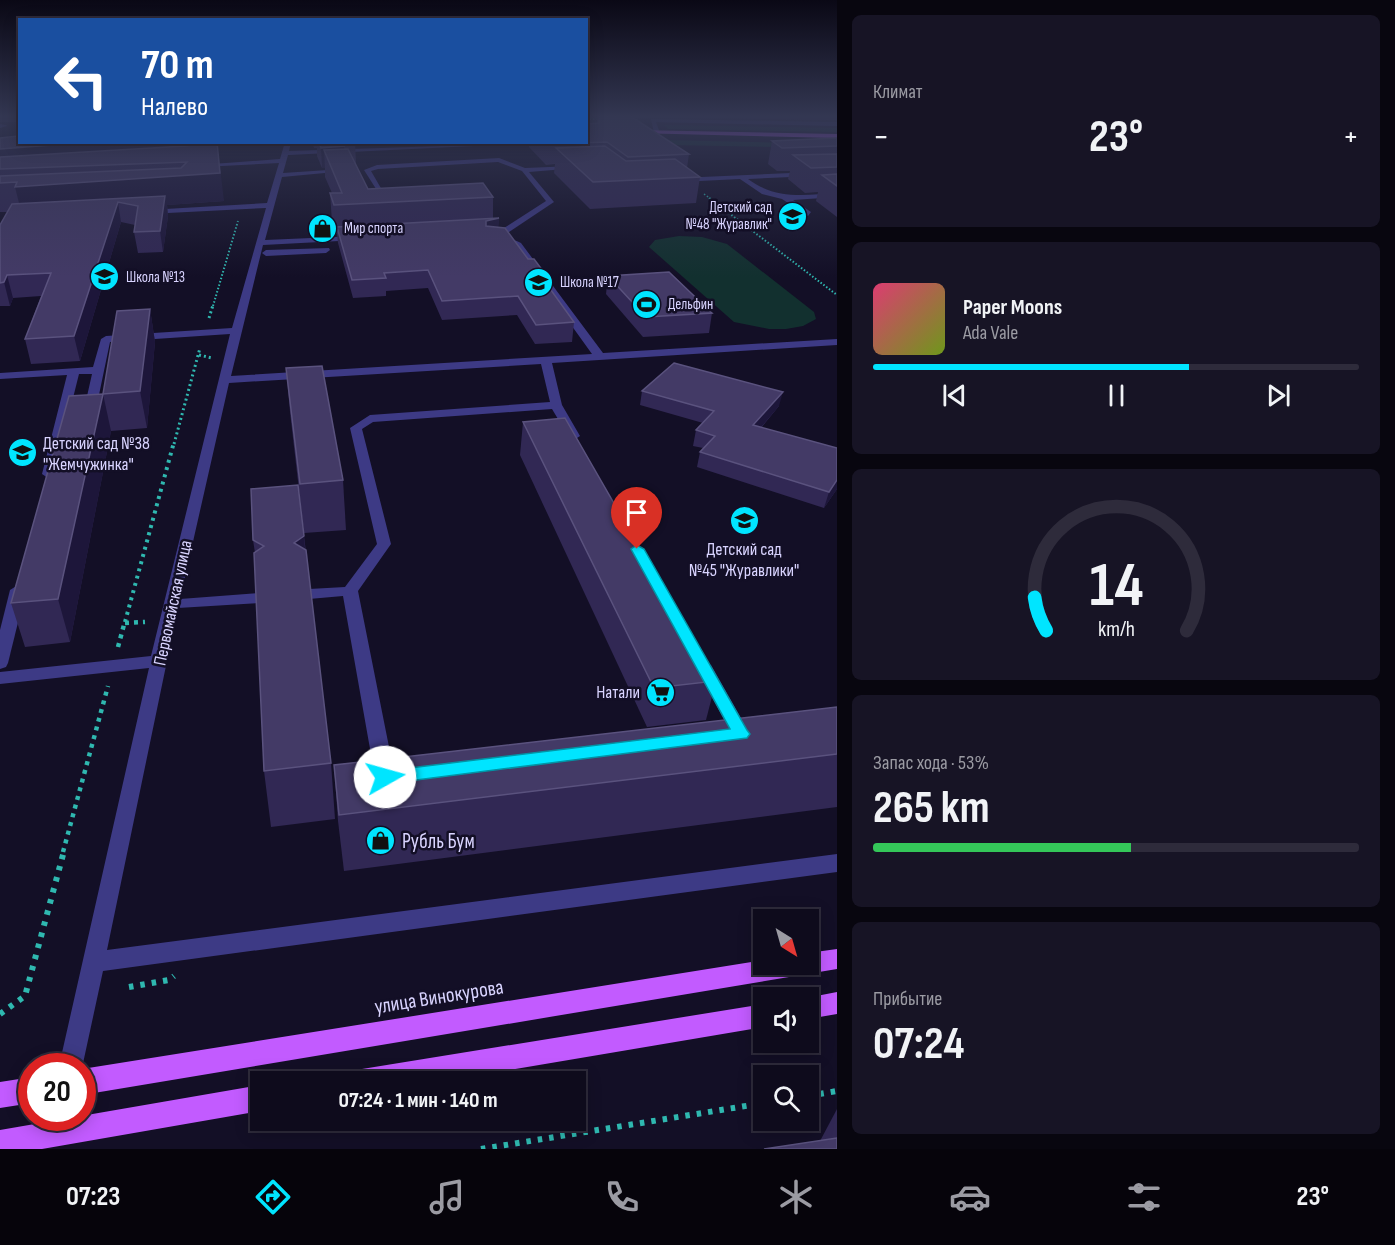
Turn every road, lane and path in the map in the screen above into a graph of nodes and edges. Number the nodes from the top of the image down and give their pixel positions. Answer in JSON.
{"nodes":[{"id":1,"x":280,"y":170,"type":"edge"},
{"id":2,"x":367,"y":170,"type":"joint"},
{"id":3,"x":524,"y":170,"type":"joint"},
{"id":4,"x":531,"y":170,"type":"edge"},
{"id":5,"x":837,"y":173,"type":"edge"},
{"id":6,"x":278,"y":175,"type":"junction"},
{"id":7,"x":741,"y":177,"type":"junction"},
{"id":8,"x":675,"y":180,"type":"edge"},
{"id":9,"x":685,"y":180,"type":"junction"},
{"id":10,"x":378,"y":190,"type":"edge"},
{"id":11,"x":837,"y":195,"type":"edge"},
{"id":12,"x":785,"y":198,"type":"junction"},
{"id":13,"x":271,"y":205,"type":"junction"},
{"id":14,"x":242,"y":207,"type":"junction"},
{"id":15,"x":137,"y":213,"type":"edge"},
{"id":16,"x":808,"y":214,"type":"dead end"},
{"id":17,"x":483,"y":231,"type":"edge"},
{"id":18,"x":365,"y":237,"type":"edge"},
{"id":19,"x":489,"y":240,"type":"edge"},
{"id":20,"x":257,"y":248,"type":"junction"},
{"id":21,"x":359,"y":248,"type":"edge"},
{"id":22,"x":837,"y":295,"type":"edge"},
{"id":23,"x":236,"y":331,"type":"junction"},
{"id":24,"x":204,"y":333,"type":"junction"},
{"id":25,"x":837,"y":342,"type":"edge"},
{"id":26,"x":600,"y":357,"type":"junction"},
{"id":27,"x":546,"y":360,"type":"junction"},
{"id":28,"x":98,"y":370,"type":"junction"},
{"id":29,"x":74,"y":371,"type":"junction"},
{"id":30,"x":0,"y":376,"type":"edge"},
{"id":31,"x":225,"y":380,"type":"junction"},
{"id":32,"x":556,"y":405,"type":"junction"},
{"id":33,"x":61,"y":423,"type":"junction"},
{"id":34,"x":579,"y":446,"type":"edge"},
{"id":35,"x":43,"y":491,"type":"edge"},
{"id":36,"x":23,"y":571,"type":"edge"},
{"id":37,"x":350,"y":591,"type":"junction"},
{"id":38,"x":309,"y":594,"type":"edge"},
{"id":39,"x":260,"y":598,"type":"edge"},
{"id":40,"x":171,"y":604,"type":"junction"},
{"id":41,"x":150,"y":621,"type":"dead end"},
{"id":42,"x":125,"y":623,"type":"junction"},
{"id":43,"x":695,"y":652,"type":"edge"},
{"id":44,"x":160,"y":662,"type":"junction"},
{"id":45,"x":0,"y":663,"type":"edge"},
{"id":46,"x":113,"y":666,"type":"junction"},
{"id":47,"x":0,"y":678,"type":"edge"},
{"id":48,"x":763,"y":731,"type":"edge"},
{"id":49,"x":741,"y":734,"type":"junction"},
{"id":50,"x":718,"y":737,"type":"edge"},
{"id":51,"x":408,"y":774,"type":"edge"},
{"id":52,"x":837,"y":863,"type":"edge"},
{"id":53,"x":837,"y":959,"type":"edge"},
{"id":54,"x":95,"y":962,"type":"junction"},
{"id":55,"x":819,"y":962,"type":"edge"},
{"id":56,"x":753,"y":973,"type":"edge"},
{"id":57,"x":837,"y":1003,"type":"edge"},
{"id":58,"x":819,"y":1006,"type":"edge"},
{"id":59,"x":0,"y":1014,"type":"edge"},
{"id":60,"x":753,"y":1018,"type":"edge"},
{"id":61,"x":73,"y":1053,"type":"edge"},
{"id":62,"x":429,"y":1071,"type":"edge"},
{"id":63,"x":96,"y":1080,"type":"edge"},
{"id":64,"x":837,"y":1091,"type":"edge"},
{"id":65,"x":18,"y":1092,"type":"edge"},
{"id":66,"x":819,"y":1094,"type":"edge"},
{"id":67,"x":0,"y":1095,"type":"edge"},
{"id":68,"x":250,"y":1100,"type":"edge"},
{"id":69,"x":753,"y":1105,"type":"edge"},
{"id":70,"x":55,"y":1133,"type":"edge"},
{"id":71,"x":0,"y":1143,"type":"edge"},
{"id":72,"x":481,"y":1149,"type":"edge"}],
"edges":[{"from":1,"to":6,"type":"street","name":"Первомайская улица"},
{"from":2,"to":6,"type":"street"},
{"from":2,"to":10,"type":"street"},
{"from":3,"to":4,"type":"street"},
{"from":3,"to":17,"type":"street"},
{"from":5,"to":7,"type":"street"},
{"from":6,"to":13,"type":"street","name":"Первомайская улица"},
{"from":7,"to":9,"type":"street"},
{"from":7,"to":12,"type":"street"},
{"from":8,"to":9,"type":"street"},
{"from":9,"to":22,"type":"path"},
{"from":11,"to":12,"type":"street"},
{"from":12,"to":16,"type":"street"},
{"from":13,"to":14,"type":"street"},
{"from":13,"to":20,"type":"street","name":"Первомайская улица"},
{"from":14,"to":15,"type":"street"},
{"from":14,"to":24,"type":"path"},
{"from":18,"to":20,"type":"street"},
{"from":19,"to":26,"type":"street"},
{"from":20,"to":21,"type":"street"},
{"from":20,"to":23,"type":"street","name":"Первомайская улица"},
{"from":23,"to":24,"type":"street"},
{"from":23,"to":31,"type":"street","name":"Первомайская улица"},
{"from":24,"to":28,"type":"street"},
{"from":24,"to":42,"type":"path"},
{"from":25,"to":26,"type":"street"},
{"from":26,"to":27,"type":"street"},
{"from":27,"to":31,"type":"street"},
{"from":27,"to":32,"type":"street"},
{"from":28,"to":29,"type":"street"},
{"from":28,"to":33,"type":"street"},
{"from":29,"to":30,"type":"street"},
{"from":29,"to":33,"type":"street"},
{"from":31,"to":40,"type":"street","name":"Первомайская улица"},
{"from":32,"to":34,"type":"street"},
{"from":32,"to":37,"type":"street"},
{"from":33,"to":35,"type":"street"},
{"from":36,"to":45,"type":"street"},
{"from":37,"to":38,"type":"street"},
{"from":37,"to":51,"type":"street"},
{"from":39,"to":40,"type":"street"},
{"from":40,"to":44,"type":"street","name":"Первомайская улица"},
{"from":41,"to":42,"type":"path"},
{"from":42,"to":46,"type":"path"},
{"from":43,"to":49,"type":"street"},
{"from":44,"to":46,"type":"street"},
{"from":44,"to":54,"type":"street","name":"Первомайская улица"},
{"from":46,"to":47,"type":"street"},
{"from":46,"to":59,"type":"path"},
{"from":48,"to":49,"type":"street"},
{"from":49,"to":50,"type":"street"},
{"from":52,"to":54,"type":"street"},
{"from":53,"to":55,"type":"main road","name":"улица Винокурова"},
{"from":54,"to":61,"type":"street","name":"Первомайская улица"},
{"from":56,"to":63,"type":"main road","name":"улица Винокурова"},
{"from":57,"to":58,"type":"main road"},
{"from":60,"to":62,"type":"main road"},
{"from":64,"to":66,"type":"path"},
{"from":65,"to":67,"type":"main road"},
{"from":68,"to":70,"type":"main road"},
{"from":69,"to":72,"type":"path"},
{"from":70,"to":71,"type":"main road"}]}
